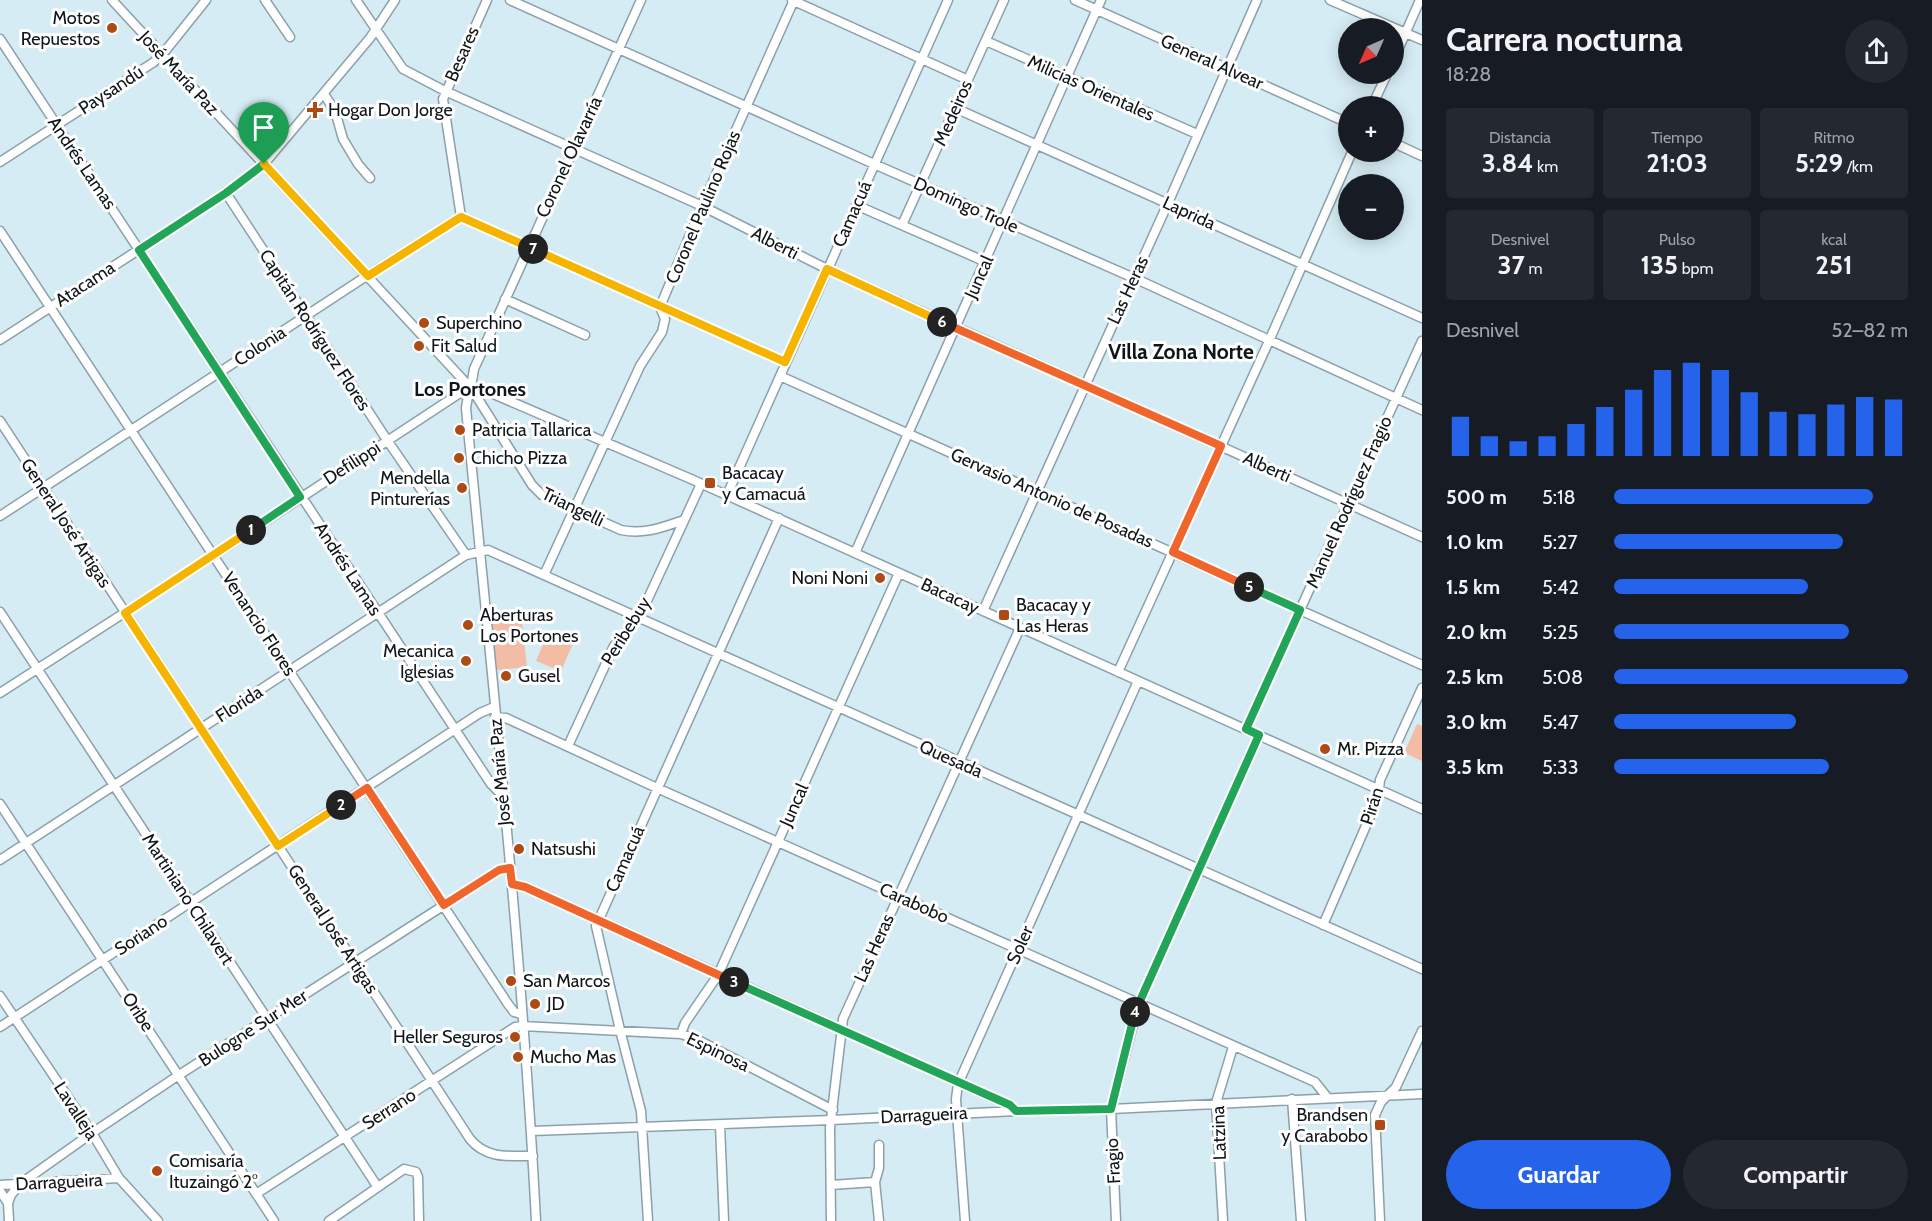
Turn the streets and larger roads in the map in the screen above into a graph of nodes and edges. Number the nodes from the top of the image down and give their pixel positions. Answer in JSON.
{"nodes":[{"id":1,"x":112,"y":0,"type":"edge"},
{"id":2,"x":206,"y":0,"type":"edge"},
{"id":3,"x":266,"y":0,"type":"edge"},
{"id":4,"x":356,"y":0,"type":"edge"},
{"id":5,"x":395,"y":0,"type":"edge"},
{"id":6,"x":487,"y":0,"type":"edge"},
{"id":7,"x":510,"y":0,"type":"edge"},
{"id":8,"x":641,"y":0,"type":"edge"},
{"id":9,"x":793,"y":0,"type":"edge"},
{"id":10,"x":948,"y":0,"type":"edge"},
{"id":11,"x":1004,"y":0,"type":"edge"},
{"id":12,"x":1075,"y":0,"type":"edge"},
{"id":13,"x":1101,"y":0,"type":"edge"},
{"id":14,"x":1257,"y":0,"type":"edge"},
{"id":15,"x":1330,"y":0,"type":"edge"},
{"id":16,"x":1420,"y":0,"type":"edge"},
{"id":17,"x":1096,"y":10,"type":"junction"},
{"id":18,"x":376,"y":30,"type":"junction"},
{"id":19,"x":1405,"y":33,"type":"junction"},
{"id":20,"x":290,"y":37,"type":"dead end"},
{"id":21,"x":0,"y":39,"type":"edge"},
{"id":22,"x":1422,"y":40,"type":"edge"},
{"id":23,"x":986,"y":41,"type":"junction"},
{"id":24,"x":618,"y":49,"type":"junction"},
{"id":25,"x":162,"y":55,"type":"junction"},
{"id":26,"x":921,"y":58,"type":"junction"},
{"id":27,"x":1227,"y":69,"type":"junction"},
{"id":28,"x":1067,"y":77,"type":"junction"},
{"id":29,"x":968,"y":80,"type":"junction"},
{"id":30,"x":445,"y":92,"type":"junction"},
{"id":31,"x":324,"y":94,"type":"junction"},
{"id":32,"x":747,"y":106,"type":"junction"},
{"id":33,"x":955,"y":108,"type":"junction"},
{"id":34,"x":1338,"y":119,"type":"edge"},
{"id":35,"x":57,"y":125,"type":"junction"},
{"id":36,"x":1197,"y":134,"type":"junction"},
{"id":37,"x":1037,"y":144,"type":"junction"},
{"id":38,"x":573,"y":148,"type":"junction"},
{"id":39,"x":1404,"y":148,"type":"edge"},
{"id":40,"x":1422,"y":156,"type":"edge"},
{"id":41,"x":0,"y":162,"type":"edge"},
{"id":42,"x":1348,"y":162,"type":"edge"},
{"id":43,"x":264,"y":164,"type":"junction"},
{"id":44,"x":874,"y":164,"type":"junction"},
{"id":45,"x":370,"y":178,"type":"dead end"},
{"id":46,"x":920,"y":184,"type":"junction"},
{"id":47,"x":226,"y":193,"type":"junction"},
{"id":48,"x":1168,"y":203,"type":"junction"},
{"id":49,"x":856,"y":205,"type":"junction"},
{"id":50,"x":702,"y":206,"type":"junction"},
{"id":51,"x":461,"y":217,"type":"junction"},
{"id":52,"x":1004,"y":221,"type":"junction"},
{"id":53,"x":902,"y":225,"type":"junction"},
{"id":54,"x":0,"y":231,"type":"edge"},
{"id":55,"x":528,"y":247,"type":"junction"},
{"id":56,"x":139,"y":250,"type":"junction"},
{"id":57,"x":986,"y":262,"type":"junction"},
{"id":58,"x":1302,"y":265,"type":"junction"},
{"id":59,"x":827,"y":269,"type":"junction"},
{"id":60,"x":368,"y":276,"type":"junction"},
{"id":61,"x":1134,"y":278,"type":"junction"},
{"id":62,"x":505,"y":299,"type":"junction"},
{"id":63,"x":50,"y":307,"type":"junction"},
{"id":64,"x":660,"y":307,"type":"junction"},
{"id":65,"x":306,"y":316,"type":"junction"},
{"id":66,"x":1422,"y":318,"type":"edge"},
{"id":67,"x":956,"y":328,"type":"junction"},
{"id":68,"x":585,"y":335,"type":"dead end"},
{"id":69,"x":0,"y":340,"type":"edge"},
{"id":70,"x":1269,"y":341,"type":"junction"},
{"id":71,"x":1422,"y":341,"type":"edge"},
{"id":72,"x":785,"y":362,"type":"junction"},
{"id":73,"x":220,"y":373,"type":"junction"},
{"id":74,"x":780,"y":376,"type":"junction"},
{"id":75,"x":1084,"y":385,"type":"junction"},
{"id":76,"x":470,"y":389,"type":"junction"},
{"id":77,"x":1396,"y":398,"type":"junction"},
{"id":78,"x":1422,"y":410,"type":"edge"},
{"id":79,"x":0,"y":421,"type":"edge"},
{"id":80,"x":132,"y":430,"type":"junction"},
{"id":81,"x":908,"y":434,"type":"junction"},
{"id":82,"x":387,"y":440,"type":"junction"},
{"id":83,"x":605,"y":441,"type":"junction"},
{"id":84,"x":1221,"y":446,"type":"junction"},
{"id":85,"x":701,"y":484,"type":"junction"},
{"id":86,"x":44,"y":488,"type":"junction"},
{"id":87,"x":1037,"y":491,"type":"junction"},
{"id":88,"x":727,"y":495,"type":"junction"},
{"id":89,"x":300,"y":497,"type":"junction"},
{"id":90,"x":1349,"y":504,"type":"junction"},
{"id":91,"x":575,"y":509,"type":"junction"},
{"id":92,"x":0,"y":516,"type":"edge"},
{"id":93,"x":779,"y":518,"type":"junction"},
{"id":94,"x":684,"y":520,"type":"junction"},
{"id":95,"x":1422,"y":537,"type":"edge"},
{"id":96,"x":480,"y":551,"type":"junction"},
{"id":97,"x":1173,"y":552,"type":"junction"},
{"id":98,"x":855,"y":553,"type":"junction"},
{"id":99,"x":214,"y":555,"type":"junction"},
{"id":100,"x":466,"y":555,"type":"junction"},
{"id":101,"x":899,"y":573,"type":"junction"},
{"id":102,"x":544,"y":575,"type":"junction"},
{"id":103,"x":1300,"y":610,"type":"junction"},
{"id":104,"x":983,"y":611,"type":"junction"},
{"id":105,"x":0,"y":612,"type":"edge"},
{"id":106,"x":125,"y":613,"type":"junction"},
{"id":107,"x":376,"y":613,"type":"junction"},
{"id":108,"x":639,"y":618,"type":"junction"},
{"id":109,"x":1020,"y":628,"type":"junction"},
{"id":110,"x":717,"y":654,"type":"junction"},
{"id":111,"x":1422,"y":664,"type":"edge"},
{"id":112,"x":37,"y":669,"type":"junction"},
{"id":113,"x":290,"y":671,"type":"junction"},
{"id":114,"x":1118,"y":672,"type":"junction"},
{"id":115,"x":1138,"y":681,"type":"junction"},
{"id":116,"x":1422,"y":688,"type":"edge"},
{"id":117,"x":0,"y":693,"type":"edge"},
{"id":118,"x":494,"y":707,"type":"junction"},
{"id":119,"x":837,"y":708,"type":"junction"},
{"id":120,"x":495,"y":717,"type":"junction"},
{"id":121,"x":202,"y":729,"type":"junction"},
{"id":122,"x":1246,"y":729,"type":"junction"},
{"id":123,"x":454,"y":731,"type":"junction"},
{"id":124,"x":1259,"y":735,"type":"junction"},
{"id":125,"x":567,"y":746,"type":"junction"},
{"id":126,"x":959,"y":763,"type":"junction"},
{"id":127,"x":114,"y":786,"type":"junction"},
{"id":128,"x":367,"y":788,"type":"junction"},
{"id":129,"x":657,"y":788,"type":"junction"},
{"id":130,"x":1379,"y":789,"type":"junction"},
{"id":131,"x":502,"y":795,"type":"junction"},
{"id":132,"x":0,"y":804,"type":"edge"},
{"id":133,"x":1422,"y":809,"type":"edge"},
{"id":134,"x":1078,"y":815,"type":"junction"},
{"id":135,"x":778,"y":842,"type":"junction"},
{"id":136,"x":26,"y":843,"type":"junction"},
{"id":137,"x":278,"y":846,"type":"junction"},
{"id":138,"x":0,"y":860,"type":"edge"},
{"id":139,"x":510,"y":868,"type":"junction"},
{"id":140,"x":1199,"y":870,"type":"junction"},
{"id":141,"x":512,"y":884,"type":"junction"},
{"id":142,"x":897,"y":895,"type":"junction"},
{"id":143,"x":190,"y":903,"type":"junction"},
{"id":144,"x":444,"y":905,"type":"junction"},
{"id":145,"x":597,"y":921,"type":"junction"},
{"id":146,"x":1323,"y":926,"type":"junction"},
{"id":147,"x":1017,"y":950,"type":"junction"},
{"id":148,"x":103,"y":960,"type":"junction"},
{"id":149,"x":355,"y":963,"type":"junction"},
{"id":150,"x":1422,"y":969,"type":"edge"},
{"id":151,"x":718,"y":975,"type":"junction"},
{"id":152,"x":0,"y":996,"type":"edge"},
{"id":153,"x":1138,"y":1005,"type":"junction"},
{"id":154,"x":521,"y":1014,"type":"junction"},
{"id":155,"x":14,"y":1018,"type":"junction"},
{"id":156,"x":267,"y":1019,"type":"junction"},
{"id":157,"x":522,"y":1026,"type":"junction"},
{"id":158,"x":0,"y":1027,"type":"edge"},
{"id":159,"x":840,"y":1029,"type":"junction"},
{"id":160,"x":620,"y":1030,"type":"junction"},
{"id":161,"x":1422,"y":1031,"type":"edge"},
{"id":162,"x":681,"y":1034,"type":"junction"},
{"id":163,"x":1233,"y":1047,"type":"junction"},
{"id":164,"x":179,"y":1075,"type":"junction"},
{"id":165,"x":432,"y":1081,"type":"junction"},
{"id":166,"x":958,"y":1084,"type":"junction"},
{"id":167,"x":1422,"y":1094,"type":"edge"},
{"id":168,"x":1388,"y":1095,"type":"junction"},
{"id":169,"x":1327,"y":1097,"type":"junction"},
{"id":170,"x":1292,"y":1100,"type":"junction"},
{"id":171,"x":1216,"y":1103,"type":"junction"},
{"id":172,"x":1111,"y":1109,"type":"junction"},
{"id":173,"x":833,"y":1110,"type":"junction"},
{"id":174,"x":1016,"y":1111,"type":"junction"},
{"id":175,"x":957,"y":1113,"type":"junction"},
{"id":176,"x":832,"y":1120,"type":"junction"},
{"id":177,"x":720,"y":1125,"type":"junction"},
{"id":178,"x":643,"y":1128,"type":"junction"},
{"id":179,"x":532,"y":1131,"type":"junction"},
{"id":180,"x":92,"y":1133,"type":"junction"},
{"id":181,"x":345,"y":1137,"type":"junction"},
{"id":182,"x":879,"y":1145,"type":"dead end"},
{"id":183,"x":533,"y":1156,"type":"junction"},
{"id":184,"x":119,"y":1178,"type":"junction"},
{"id":185,"x":875,"y":1182,"type":"junction"},
{"id":186,"x":20,"y":1184,"type":"junction"},
{"id":187,"x":0,"y":1185,"type":"edge"},
{"id":188,"x":831,"y":1185,"type":"junction"},
{"id":189,"x":377,"y":1186,"type":"junction"},
{"id":190,"x":0,"y":1191,"type":"edge"},
{"id":191,"x":256,"y":1194,"type":"junction"},
{"id":192,"x":8,"y":1203,"type":"junction"},
{"id":193,"x":9,"y":1221,"type":"edge"},
{"id":194,"x":158,"y":1221,"type":"edge"},
{"id":195,"x":274,"y":1221,"type":"edge"},
{"id":196,"x":329,"y":1221,"type":"edge"},
{"id":197,"x":419,"y":1221,"type":"edge"},
{"id":198,"x":536,"y":1221,"type":"edge"},
{"id":199,"x":648,"y":1221,"type":"edge"},
{"id":200,"x":724,"y":1221,"type":"edge"},
{"id":201,"x":831,"y":1221,"type":"edge"},
{"id":202,"x":879,"y":1221,"type":"edge"},
{"id":203,"x":965,"y":1221,"type":"edge"},
{"id":204,"x":1116,"y":1221,"type":"edge"},
{"id":205,"x":1223,"y":1221,"type":"edge"},
{"id":206,"x":1301,"y":1221,"type":"edge"},
{"id":207,"x":1380,"y":1221,"type":"edge"}],
"edges":[{"from":1,"to":25,"type":"street","name":"José María Paz"},
{"from":2,"to":25,"type":"street","name":"Paysandú"},
{"from":3,"to":20,"type":"street"},
{"from":4,"to":18,"type":"street","name":"Alberti"},
{"from":5,"to":18,"type":"street","name":"Atacama"},
{"from":6,"to":30,"type":"street","name":"Besares"},
{"from":7,"to":24,"type":"street","name":"Domingo Trole"},
{"from":8,"to":24,"type":"street","name":"Coronel Olavarría"},
{"from":9,"to":26,"type":"street"},
{"from":9,"to":32,"type":"street","name":"Coronel Paulino Rojas"},
{"from":10,"to":26,"type":"street","name":"Camacuá"},
{"from":11,"to":23,"type":"street","name":"Medeiros"},
{"from":12,"to":17,"type":"street","name":"General Alvear"},
{"from":13,"to":17,"type":"street","name":"Juncal"},
{"from":14,"to":27,"type":"street","name":"Las Heras"},
{"from":15,"to":19,"type":"street"},
{"from":16,"to":19,"type":"street"},
{"from":17,"to":27,"type":"street","name":"General Alvear"},
{"from":17,"to":28,"type":"street","name":"Juncal"},
{"from":18,"to":30,"type":"street","name":"Alberti"},
{"from":18,"to":31,"type":"street","name":"Atacama"},
{"from":19,"to":22,"type":"street"},
{"from":21,"to":35,"type":"street","name":"Andrés Lamas"},
{"from":23,"to":28,"type":"street","name":"Milicias Orientales"},
{"from":23,"to":29,"type":"street","name":"Medeiros"},
{"from":24,"to":32,"type":"street","name":"Domingo Trole"},
{"from":24,"to":38,"type":"street","name":"Coronel Olavarría"},
{"from":25,"to":35,"type":"street","name":"Paysandú"},
{"from":25,"to":43,"type":"street","name":"José María Paz"},
{"from":26,"to":29,"type":"street"},
{"from":26,"to":44,"type":"street","name":"Camacuá"},
{"from":27,"to":34,"type":"street","name":"General Alvear"},
{"from":27,"to":36,"type":"street","name":"Las Heras"},
{"from":28,"to":36,"type":"street","name":"Milicias Orientales"},
{"from":28,"to":37,"type":"street","name":"Juncal"},
{"from":29,"to":33,"type":"street","name":"Medeiros"},
{"from":30,"to":38,"type":"street","name":"Alberti"},
{"from":30,"to":51,"type":"street","name":"Besares"},
{"from":31,"to":43,"type":"street","name":"Atacama"},
{"from":31,"to":45,"type":"street"},
{"from":32,"to":44,"type":"street","name":"Domingo Trole"},
{"from":32,"to":50,"type":"street","name":"Coronel Paulino Rojas"},
{"from":33,"to":37,"type":"street","name":"Laprida"},
{"from":33,"to":46,"type":"street","name":"Medeiros"},
{"from":35,"to":41,"type":"street","name":"Paysandú"},
{"from":35,"to":56,"type":"street","name":"Andrés Lamas"},
{"from":36,"to":48,"type":"street","name":"Las Heras"},
{"from":37,"to":48,"type":"street","name":"Laprida"},
{"from":37,"to":52,"type":"street","name":"Juncal"},
{"from":38,"to":50,"type":"street","name":"Alberti"},
{"from":38,"to":55,"type":"street","name":"Coronel Olavarría"},
{"from":39,"to":40,"type":"street"},
{"from":42,"to":58,"type":"street"},
{"from":43,"to":47,"type":"street","name":"Atacama"},
{"from":43,"to":60,"type":"street","name":"José María Paz"},
{"from":44,"to":46,"type":"street","name":"Domingo Trole"},
{"from":44,"to":49,"type":"street","name":"Camacuá"},
{"from":46,"to":52,"type":"street","name":"Domingo Trole"},
{"from":46,"to":53,"type":"street","name":"Medeiros"},
{"from":47,"to":56,"type":"street","name":"Atacama"},
{"from":47,"to":65,"type":"street","name":"Capitán Rodríguez Flores"},
{"from":48,"to":58,"type":"street","name":"Laprida"},
{"from":48,"to":61,"type":"street","name":"Las Heras"},
{"from":49,"to":53,"type":"street"},
{"from":49,"to":59,"type":"street","name":"Camacuá"},
{"from":50,"to":59,"type":"street","name":"Alberti"},
{"from":50,"to":64,"type":"street","name":"Coronel Paulino Rojas"},
{"from":51,"to":55,"type":"street"},
{"from":51,"to":60,"type":"street","name":"Colonia"},
{"from":52,"to":57,"type":"street","name":"Juncal"},
{"from":52,"to":61,"type":"street","name":"Domingo Trole"},
{"from":53,"to":57,"type":"street"},
{"from":54,"to":63,"type":"street","name":"Venancio Flores"},
{"from":55,"to":62,"type":"street","name":"Coronel Olavarría"},
{"from":55,"to":64,"type":"street"},
{"from":56,"to":63,"type":"street","name":"Atacama"},
{"from":56,"to":73,"type":"street","name":"Andrés Lamas"},
{"from":57,"to":67,"type":"street","name":"Juncal"},
{"from":58,"to":66,"type":"street","name":"Laprida"},
{"from":58,"to":70,"type":"street"},
{"from":59,"to":67,"type":"street","name":"Alberti"},
{"from":59,"to":72,"type":"street","name":"Camacuá"},
{"from":60,"to":65,"type":"street","name":"Colonia"},
{"from":60,"to":76,"type":"street","name":"José María Paz"},
{"from":61,"to":70,"type":"street","name":"Domingo Trole"},
{"from":61,"to":75,"type":"street","name":"Las Heras"},
{"from":62,"to":68,"type":"street"},
{"from":62,"to":76,"type":"street","name":"Coronel Olavarría"},
{"from":63,"to":69,"type":"street","name":"Atacama"},
{"from":63,"to":80,"type":"street","name":"Venancio Flores"},
{"from":64,"to":72,"type":"street"},
{"from":64,"to":83,"type":"street","name":"Coronel Paulino Rojas"},
{"from":65,"to":73,"type":"street","name":"Colonia"},
{"from":65,"to":82,"type":"street","name":"Capitán Rodríguez Flores"},
{"from":67,"to":75,"type":"street","name":"Alberti"},
{"from":67,"to":81,"type":"street","name":"Juncal"},
{"from":70,"to":77,"type":"street","name":"Domingo Trole"},
{"from":70,"to":84,"type":"street"},
{"from":71,"to":77,"type":"street","name":"Manuel Rodríguez Fragio"},
{"from":72,"to":74,"type":"street","name":"Camacuá"},
{"from":73,"to":80,"type":"street","name":"Colonia"},
{"from":73,"to":89,"type":"street","name":"Andrés Lamas"},
{"from":74,"to":81,"type":"street","name":"Gervasio Antonio de Posadas"},
{"from":74,"to":88,"type":"street","name":"Camacuá"},
{"from":75,"to":84,"type":"street","name":"Alberti"},
{"from":75,"to":87,"type":"street","name":"Las Heras"},
{"from":76,"to":82,"type":"street","name":"Defilippi"},
{"from":76,"to":83,"type":"street","name":"Bacacay"},
{"from":76,"to":91,"type":"street","name":"Triangelli"},
{"from":76,"to":96,"type":"street","name":"José María Paz"},
{"from":77,"to":78,"type":"street","name":"Domingo Trole"},
{"from":77,"to":90,"type":"street","name":"Manuel Rodríguez Fragio"},
{"from":79,"to":86,"type":"street","name":"General José Artigas"},
{"from":80,"to":86,"type":"street","name":"Colonia"},
{"from":80,"to":99,"type":"street","name":"Venancio Flores"},
{"from":81,"to":87,"type":"street","name":"Gervasio Antonio de Posadas"},
{"from":81,"to":98,"type":"street","name":"Juncal"},
{"from":82,"to":89,"type":"street","name":"Defilippi"},
{"from":82,"to":100,"type":"street","name":"Capitán Rodríguez Flores"},
{"from":83,"to":85,"type":"street","name":"Bacacay"},
{"from":83,"to":91,"type":"street","name":"Coronel Paulino Rojas"},
{"from":84,"to":90,"type":"street","name":"Alberti"},
{"from":84,"to":97,"type":"street"},
{"from":85,"to":88,"type":"street","name":"Bacacay"},
{"from":85,"to":94,"type":"street","name":"Peribebuy"},
{"from":86,"to":92,"type":"street","name":"Colonia"},
{"from":86,"to":106,"type":"street","name":"General José Artigas"},
{"from":87,"to":97,"type":"street","name":"Gervasio Antonio de Posadas"},
{"from":87,"to":104,"type":"street","name":"Las Heras"},
{"from":88,"to":93,"type":"street","name":"Bacacay"},
{"from":89,"to":99,"type":"street","name":"Defilippi"},
{"from":89,"to":107,"type":"street","name":"Andrés Lamas"},
{"from":90,"to":95,"type":"street","name":"Alberti"},
{"from":90,"to":103,"type":"street","name":"Manuel Rodríguez Fragio"},
{"from":91,"to":94,"type":"street","name":"Triangelli"},
{"from":91,"to":102,"type":"street","name":"Coronel Paulino Rojas"},
{"from":93,"to":98,"type":"street","name":"Bacacay"},
{"from":93,"to":110,"type":"street","name":"Camacuá"},
{"from":94,"to":108,"type":"street","name":"Peribebuy"},
{"from":96,"to":100,"type":"street","name":"Florida"},
{"from":96,"to":102,"type":"street","name":"Quesada"},
{"from":96,"to":118,"type":"street","name":"José María Paz"},
{"from":97,"to":103,"type":"street","name":"Gervasio Antonio de Posadas"},
{"from":97,"to":114,"type":"street"},
{"from":98,"to":101,"type":"street","name":"Bacacay"},
{"from":99,"to":106,"type":"street","name":"Defilippi"},
{"from":99,"to":113,"type":"street","name":"Venancio Flores"},
{"from":100,"to":107,"type":"street","name":"Florida"},
{"from":101,"to":104,"type":"street","name":"Bacacay"},
{"from":101,"to":119,"type":"street","name":"Juncal"},
{"from":102,"to":108,"type":"street","name":"Quesada"},
{"from":103,"to":111,"type":"street","name":"Gervasio Antonio de Posadas"},
{"from":103,"to":122,"type":"street","name":"Manuel Rodríguez Fragio"},
{"from":104,"to":109,"type":"street","name":"Bacacay"},
{"from":105,"to":112,"type":"street","name":"Martiniano Chilavert"},
{"from":106,"to":112,"type":"street","name":"Defilippi"},
{"from":106,"to":121,"type":"street","name":"General José Artigas"},
{"from":107,"to":113,"type":"street","name":"Florida"},
{"from":107,"to":123,"type":"street","name":"Andrés Lamas"},
{"from":108,"to":110,"type":"street","name":"Quesada"},
{"from":108,"to":125,"type":"street","name":"Peribebuy"},
{"from":109,"to":114,"type":"street","name":"Bacacay"},
{"from":109,"to":126,"type":"street","name":"Las Heras"},
{"from":110,"to":119,"type":"street","name":"Quesada"},
{"from":110,"to":129,"type":"street","name":"Camacuá"},
{"from":112,"to":117,"type":"street","name":"Defilippi"},
{"from":112,"to":127,"type":"street","name":"Martiniano Chilavert"},
{"from":113,"to":121,"type":"street","name":"Florida"},
{"from":113,"to":128,"type":"street","name":"Venancio Flores"},
{"from":114,"to":115,"type":"street","name":"Bacacay"},
{"from":115,"to":122,"type":"street","name":"Bacacay"},
{"from":115,"to":134,"type":"street","name":"Soler"},
{"from":116,"to":130,"type":"street","name":"Pirán"},
{"from":118,"to":120,"type":"street","name":"José María Paz"},
{"from":118,"to":123,"type":"street","name":"Soriano"},
{"from":119,"to":126,"type":"street","name":"Quesada"},
{"from":119,"to":135,"type":"street","name":"Juncal"},
{"from":120,"to":125,"type":"street","name":"Carabobo"},
{"from":120,"to":131,"type":"street","name":"José María Paz"},
{"from":121,"to":127,"type":"street","name":"Florida"},
{"from":121,"to":137,"type":"street","name":"General José Artigas"},
{"from":122,"to":124,"type":"street","name":"Bacacay"},
{"from":123,"to":128,"type":"street","name":"Soriano"},
{"from":123,"to":131,"type":"street","name":"Andrés Lamas"},
{"from":124,"to":130,"type":"street","name":"Bacacay"},
{"from":124,"to":140,"type":"street","name":"Fragio"},
{"from":125,"to":129,"type":"street","name":"Carabobo"},
{"from":126,"to":134,"type":"street","name":"Quesada"},
{"from":126,"to":142,"type":"street","name":"Las Heras"},
{"from":127,"to":136,"type":"street","name":"Florida"},
{"from":127,"to":143,"type":"street","name":"Martiniano Chilavert"},
{"from":128,"to":137,"type":"street","name":"Soriano"},
{"from":128,"to":144,"type":"street","name":"Venancio Flores"},
{"from":129,"to":135,"type":"street","name":"Carabobo"},
{"from":129,"to":145,"type":"street","name":"Camacuá"},
{"from":130,"to":133,"type":"street","name":"Bacacay"},
{"from":130,"to":146,"type":"street","name":"Pirán"},
{"from":131,"to":139,"type":"street","name":"José María Paz"},
{"from":132,"to":136,"type":"street","name":"Oribe"},
{"from":134,"to":140,"type":"street","name":"Quesada"},
{"from":134,"to":147,"type":"street","name":"Soler"},
{"from":135,"to":142,"type":"street","name":"Carabobo"},
{"from":135,"to":151,"type":"street","name":"Juncal"},
{"from":136,"to":138,"type":"street","name":"Florida"},
{"from":136,"to":148,"type":"street","name":"Oribe"},
{"from":137,"to":143,"type":"street","name":"Soriano"},
{"from":137,"to":149,"type":"street","name":"General José Artigas"},
{"from":139,"to":141,"type":"street","name":"José María Paz"},
{"from":139,"to":144,"type":"street","name":"Bulogne Sur Mer"},
{"from":140,"to":146,"type":"street","name":"Quesada"},
{"from":140,"to":153,"type":"street","name":"Fragio"},
{"from":141,"to":145,"type":"street"},
{"from":141,"to":154,"type":"street","name":"José María Paz"},
{"from":142,"to":147,"type":"street","name":"Carabobo"},
{"from":142,"to":159,"type":"street","name":"Las Heras"},
{"from":143,"to":148,"type":"street","name":"Soriano"},
{"from":143,"to":156,"type":"street","name":"Martiniano Chilavert"},
{"from":144,"to":149,"type":"street","name":"Bulogne Sur Mer"},
{"from":144,"to":154,"type":"street","name":"Venancio Flores"},
{"from":145,"to":151,"type":"street"},
{"from":145,"to":160,"type":"street"},
{"from":146,"to":150,"type":"street","name":"Quesada"},
{"from":147,"to":153,"type":"street","name":"Carabobo"},
{"from":147,"to":166,"type":"street","name":"Soler"},
{"from":148,"to":155,"type":"street","name":"Soriano"},
{"from":148,"to":164,"type":"street","name":"Oribe"},
{"from":149,"to":156,"type":"street","name":"Bulogne Sur Mer"},
{"from":149,"to":165,"type":"street","name":"General José Artigas"},
{"from":151,"to":159,"type":"street"},
{"from":151,"to":162,"type":"street","name":"Juncal"},
{"from":152,"to":155,"type":"street","name":"Lavalleja"},
{"from":153,"to":163,"type":"street","name":"Carabobo"},
{"from":153,"to":172,"type":"street","name":"Fragio"},
{"from":154,"to":157,"type":"street","name":"José María Paz"},
{"from":155,"to":158,"type":"street","name":"Soriano"},
{"from":155,"to":180,"type":"street","name":"Lavalleja"},
{"from":156,"to":164,"type":"street","name":"Bulogne Sur Mer"},
{"from":156,"to":181,"type":"street","name":"Martiniano Chilavert"},
{"from":157,"to":160,"type":"street","name":"Espinosa"},
{"from":157,"to":165,"type":"street","name":"Serrano"},
{"from":157,"to":179,"type":"street","name":"José María Paz"},
{"from":159,"to":166,"type":"street"},
{"from":159,"to":173,"type":"street","name":"Las Heras"},
{"from":160,"to":162,"type":"street","name":"Espinosa"},
{"from":160,"to":178,"type":"street"},
{"from":161,"to":168,"type":"street"},
{"from":162,"to":173,"type":"street","name":"Espinosa"},
{"from":163,"to":169,"type":"street","name":"Carabobo"},
{"from":163,"to":171,"type":"street","name":"Latzina"},
{"from":164,"to":180,"type":"street","name":"Bulogne Sur Mer"},
{"from":164,"to":191,"type":"street","name":"Oribe"},
{"from":165,"to":181,"type":"street","name":"Serrano"},
{"from":165,"to":183,"type":"street","name":"General José Artigas"},
{"from":166,"to":174,"type":"street"},
{"from":166,"to":175,"type":"street","name":"Soler"},
{"from":167,"to":168,"type":"street"},
{"from":168,"to":169,"type":"street","name":"Darragueira"},
{"from":168,"to":207,"type":"street"},
{"from":169,"to":170,"type":"street","name":"Darragueira"},
{"from":170,"to":171,"type":"street","name":"Darragueira"},
{"from":170,"to":206,"type":"street"},
{"from":171,"to":172,"type":"street","name":"Darragueira"},
{"from":171,"to":205,"type":"street","name":"Latzina"},
{"from":172,"to":174,"type":"street","name":"Darragueira"},
{"from":172,"to":204,"type":"street","name":"Fragio"},
{"from":173,"to":176,"type":"street","name":"Las Heras"},
{"from":174,"to":175,"type":"street","name":"Darragueira"},
{"from":175,"to":176,"type":"street","name":"Darragueira"},
{"from":175,"to":203,"type":"street","name":"Soler"},
{"from":176,"to":177,"type":"street","name":"Darragueira"},
{"from":176,"to":188,"type":"street","name":"Las Heras"},
{"from":177,"to":178,"type":"street","name":"Darragueira"},
{"from":177,"to":200,"type":"street"},
{"from":178,"to":179,"type":"street","name":"Darragueira"},
{"from":178,"to":199,"type":"street"},
{"from":179,"to":183,"type":"street","name":"José María Paz"},
{"from":180,"to":184,"type":"street","name":"Lavalleja"},
{"from":180,"to":186,"type":"street","name":"Bulogne Sur Mer"},
{"from":181,"to":189,"type":"street","name":"Martiniano Chilavert"},
{"from":181,"to":191,"type":"street","name":"Serrano"},
{"from":182,"to":185,"type":"street"},
{"from":183,"to":198,"type":"street","name":"José María Paz"},
{"from":184,"to":186,"type":"street","name":"Darragueira"},
{"from":184,"to":194,"type":"street","name":"Lavalleja"},
{"from":185,"to":188,"type":"street"},
{"from":185,"to":202,"type":"street"},
{"from":186,"to":187,"type":"street","name":"Darragueira"},
{"from":186,"to":192,"type":"street","name":"Bulogne Sur Mer"},
{"from":188,"to":201,"type":"street","name":"Las Heras"},
{"from":189,"to":196,"type":"street"},
{"from":189,"to":197,"type":"street"},
{"from":190,"to":192,"type":"street"},
{"from":191,"to":195,"type":"street","name":"Oribe"},
{"from":192,"to":193,"type":"street"}]}
